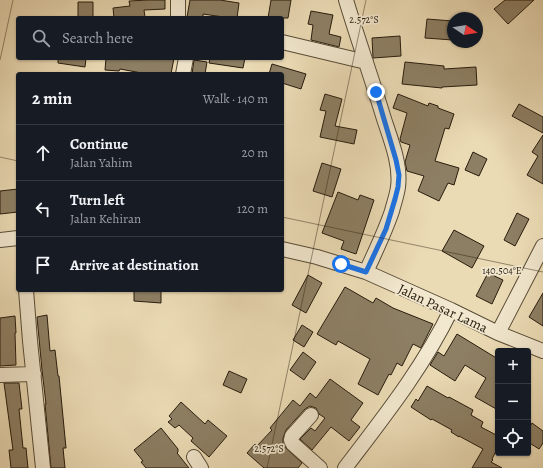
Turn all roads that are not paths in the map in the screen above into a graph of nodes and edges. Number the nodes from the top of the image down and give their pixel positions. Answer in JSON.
{"nodes":[{"id":1,"x":178,"y":0,"type":"edge"},
{"id":2,"x":346,"y":0,"type":"edge"},
{"id":3,"x":178,"y":16,"type":"edge"},
{"id":4,"x":284,"y":42,"type":"edge"},
{"id":5,"x":186,"y":60,"type":"edge"},
{"id":6,"x":366,"y":62,"type":"junction"},
{"id":7,"x":184,"y":72,"type":"edge"},
{"id":8,"x":16,"y":238,"type":"edge"},
{"id":9,"x":0,"y":240,"type":"edge"},
{"id":10,"x":543,"y":246,"type":"edge"},
{"id":11,"x":284,"y":249,"type":"edge"},
{"id":12,"x":366,"y":272,"type":"junction"},
{"id":13,"x":26,"y":292,"type":"edge"},
{"id":14,"x":451,"y":310,"type":"junction"},
{"id":15,"x":498,"y":332,"type":"junction"},
{"id":16,"x":543,"y":351,"type":"edge"},
{"id":17,"x":34,"y":374,"type":"junction"},
{"id":18,"x":0,"y":375,"type":"edge"},
{"id":19,"x":311,"y":415,"type":"dead end"},
{"id":20,"x":43,"y":468,"type":"edge"},
{"id":21,"x":320,"y":468,"type":"edge"},
{"id":22,"x":345,"y":468,"type":"edge"}],
"edges":[{"from":1,"to":3,"type":"street"},
{"from":2,"to":6,"type":"street"},
{"from":4,"to":6,"type":"street"},
{"from":5,"to":7,"type":"street"},
{"from":6,"to":12,"type":"street"},
{"from":8,"to":9,"type":"street"},
{"from":10,"to":15,"type":"street"},
{"from":11,"to":12,"type":"street","name":"Jalan Pasar Lama"},
{"from":12,"to":14,"type":"street","name":"Jalan Pasar Lama"},
{"from":13,"to":17,"type":"street"},
{"from":14,"to":15,"type":"street","name":"Jalan Pasar Lama"},
{"from":14,"to":22,"type":"street"},
{"from":15,"to":16,"type":"street","name":"Jalan Pasar Lama"},
{"from":17,"to":18,"type":"street"},
{"from":17,"to":20,"type":"street"},
{"from":19,"to":21,"type":"street"}]}
